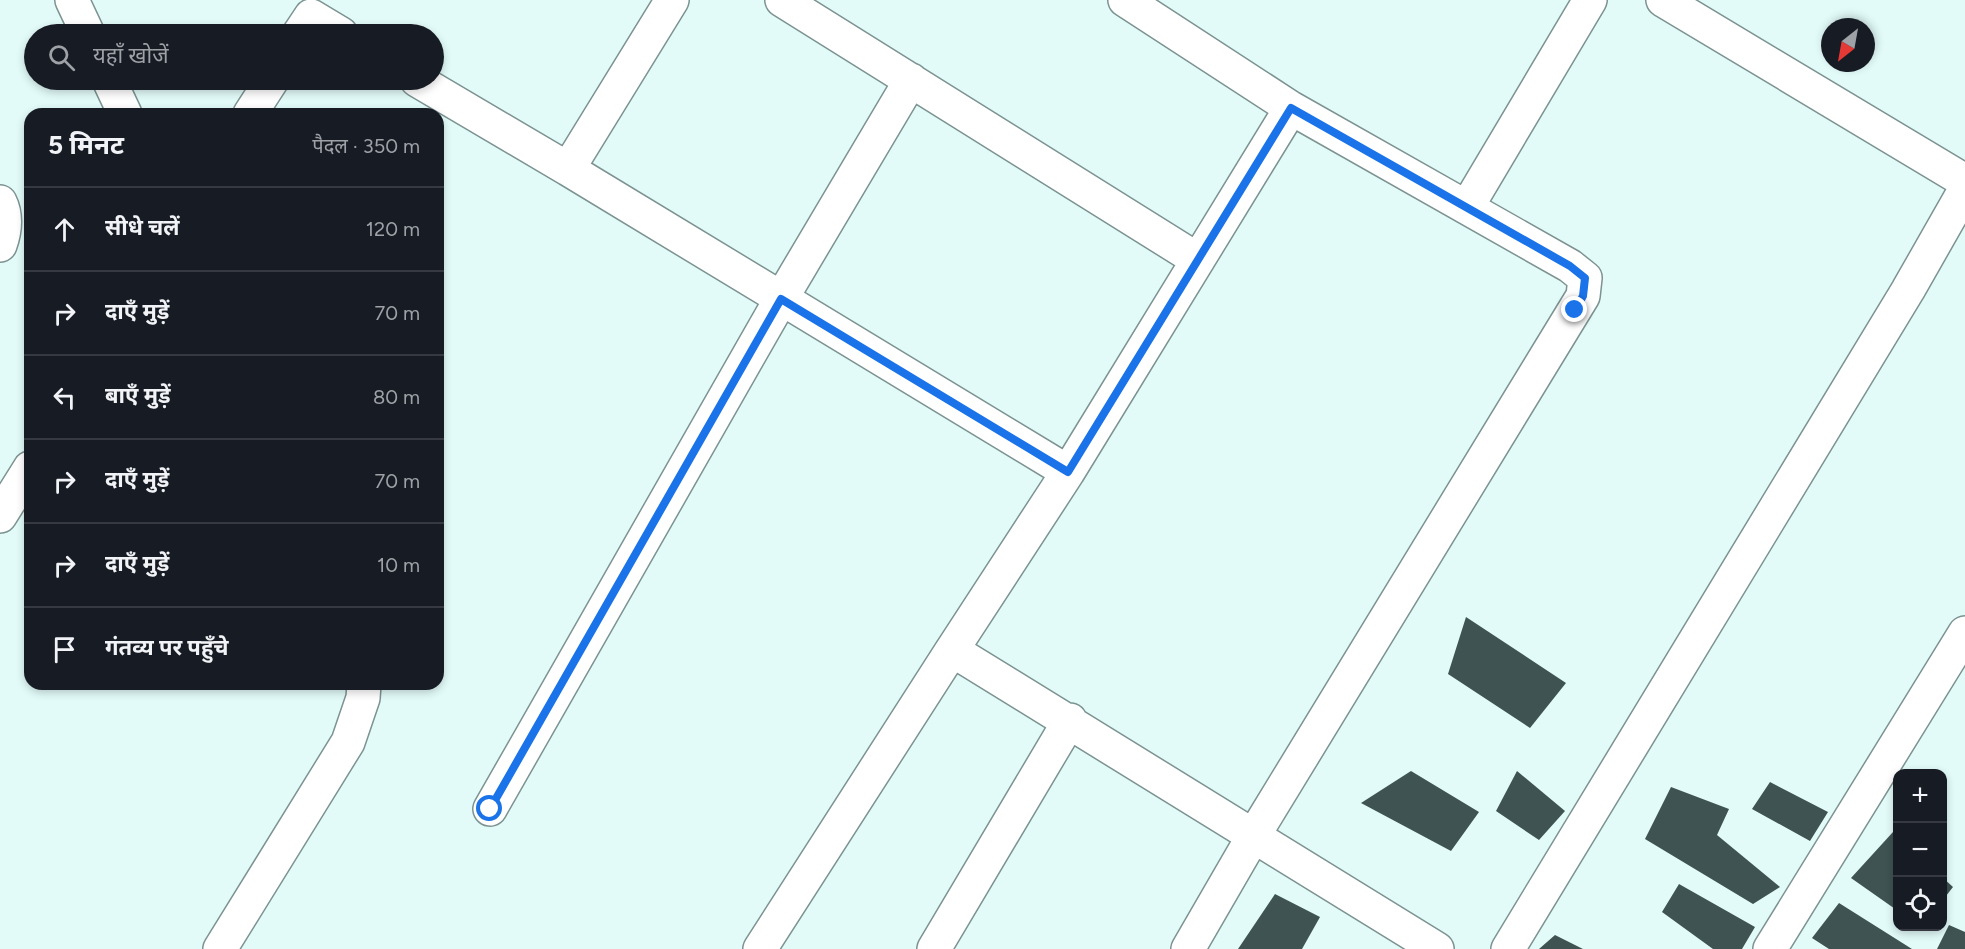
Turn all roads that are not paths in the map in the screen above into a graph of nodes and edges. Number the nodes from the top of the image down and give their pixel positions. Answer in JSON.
{"nodes":[{"id":1,"x":72,"y":0,"type":"edge"},
{"id":2,"x":672,"y":0,"type":"edge"},
{"id":3,"x":782,"y":0,"type":"edge"},
{"id":4,"x":1125,"y":0,"type":"edge"},
{"id":5,"x":1590,"y":0,"type":"edge"},
{"id":6,"x":1663,"y":0,"type":"edge"},
{"id":7,"x":83,"y":24,"type":"edge"},
{"id":8,"x":911,"y":80,"type":"junction"},
{"id":9,"x":114,"y":90,"type":"edge"},
{"id":10,"x":266,"y":90,"type":"edge"},
{"id":11,"x":434,"y":90,"type":"edge"},
{"id":12,"x":122,"y":108,"type":"edge"},
{"id":13,"x":254,"y":108,"type":"edge"},
{"id":14,"x":1291,"y":108,"type":"junction"},
{"id":15,"x":568,"y":169,"type":"junction"},
{"id":16,"x":1965,"y":182,"type":"edge"},
{"id":17,"x":1965,"y":190,"type":"edge"},
{"id":18,"x":0,"y":202,"type":"edge"},
{"id":19,"x":1467,"y":207,"type":"junction"},
{"id":20,"x":0,"y":245,"type":"edge"},
{"id":21,"x":1198,"y":260,"type":"junction"},
{"id":22,"x":781,"y":299,"type":"junction"},
{"id":23,"x":1068,"y":472,"type":"junction"},
{"id":24,"x":24,"y":478,"type":"edge"},
{"id":25,"x":0,"y":516,"type":"edge"},
{"id":26,"x":1965,"y":633,"type":"edge"},
{"id":27,"x":952,"y":650,"type":"junction"},
{"id":28,"x":363,"y":690,"type":"edge"},
{"id":29,"x":1070,"y":720,"type":"junction"},
{"id":30,"x":490,"y":809,"type":"dead end"},
{"id":31,"x":1254,"y":835,"type":"junction"},
{"id":32,"x":1429,"y":947,"type":"edge"},
{"id":33,"x":220,"y":949,"type":"edge"},
{"id":34,"x":760,"y":949,"type":"edge"},
{"id":35,"x":934,"y":949,"type":"edge"},
{"id":36,"x":1188,"y":949,"type":"edge"},
{"id":37,"x":1508,"y":949,"type":"edge"},
{"id":38,"x":1770,"y":949,"type":"edge"}],
"edges":[{"from":1,"to":7,"type":"street"},
{"from":2,"to":15,"type":"street"},
{"from":3,"to":8,"type":"street"},
{"from":4,"to":14,"type":"street"},
{"from":5,"to":19,"type":"street"},
{"from":6,"to":16,"type":"street"},
{"from":8,"to":21,"type":"street"},
{"from":8,"to":22,"type":"street"},
{"from":9,"to":12,"type":"street"},
{"from":10,"to":13,"type":"street"},
{"from":11,"to":15,"type":"street"},
{"from":14,"to":19,"type":"street"},
{"from":14,"to":21,"type":"street"},
{"from":15,"to":22,"type":"street"},
{"from":17,"to":37,"type":"street"},
{"from":18,"to":20,"type":"street"},
{"from":19,"to":31,"type":"street"},
{"from":21,"to":23,"type":"street"},
{"from":22,"to":23,"type":"street"},
{"from":22,"to":30,"type":"street"},
{"from":23,"to":27,"type":"street"},
{"from":24,"to":25,"type":"street"},
{"from":26,"to":38,"type":"street"},
{"from":27,"to":29,"type":"street"},
{"from":27,"to":34,"type":"street"},
{"from":28,"to":33,"type":"street"},
{"from":29,"to":31,"type":"street"},
{"from":29,"to":35,"type":"street"},
{"from":31,"to":32,"type":"street"},
{"from":31,"to":36,"type":"street"}]}
